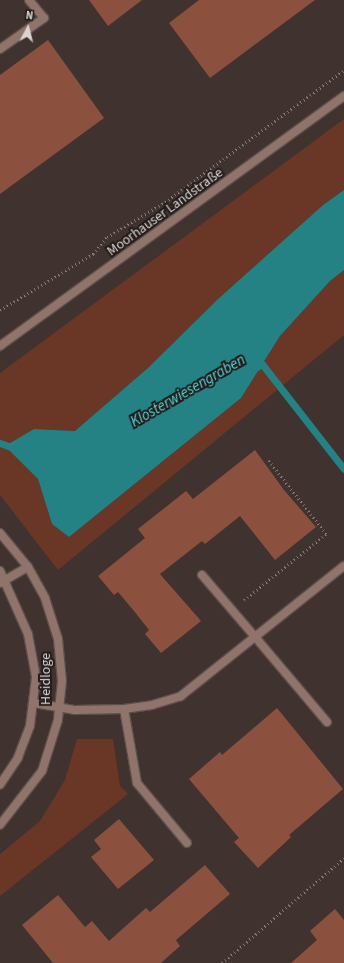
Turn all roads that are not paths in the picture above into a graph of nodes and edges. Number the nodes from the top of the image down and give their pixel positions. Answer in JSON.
{"nodes":[{"id":1,"x":29,"y":0,"type":"edge"},
{"id":2,"x":0,"y":50,"type":"edge"},
{"id":3,"x":344,"y":96,"type":"edge"},
{"id":4,"x":0,"y":346,"type":"edge"},
{"id":5,"x":0,"y":532,"type":"edge"},
{"id":6,"x":344,"y":566,"type":"edge"},
{"id":7,"x":28,"y":567,"type":"junction"},
{"id":8,"x":0,"y":571,"type":"edge"},
{"id":9,"x":202,"y":575,"type":"dead end"},
{"id":10,"x":2,"y":581,"type":"edge"},
{"id":11,"x":256,"y":638,"type":"junction"},
{"id":12,"x":34,"y":703,"type":"junction"},
{"id":13,"x":60,"y":707,"type":"junction"},
{"id":14,"x":124,"y":709,"type":"junction"},
{"id":15,"x":327,"y":722,"type":"dead end"},
{"id":16,"x":0,"y":785,"type":"edge"},
{"id":17,"x":0,"y":825,"type":"edge"},
{"id":18,"x":187,"y":843,"type":"dead end"}],
"edges":[{"from":1,"to":2,"type":"street"},
{"from":3,"to":4,"type":"street","name":"Moorhauser Landstraße"},
{"from":5,"to":7,"type":"street","name":"Heidloge"},
{"from":6,"to":11,"type":"street"},
{"from":7,"to":10,"type":"street"},
{"from":7,"to":13,"type":"street","name":"Heidloge"},
{"from":8,"to":10,"type":"street","name":"Heidloge"},
{"from":9,"to":11,"type":"street"},
{"from":10,"to":12,"type":"street","name":"Heidloge"},
{"from":11,"to":14,"type":"street"},
{"from":11,"to":15,"type":"street"},
{"from":12,"to":13,"type":"street"},
{"from":12,"to":16,"type":"street","name":"Heidloge"},
{"from":13,"to":14,"type":"street"},
{"from":13,"to":17,"type":"street","name":"Heidloge"},
{"from":14,"to":18,"type":"street"}]}
